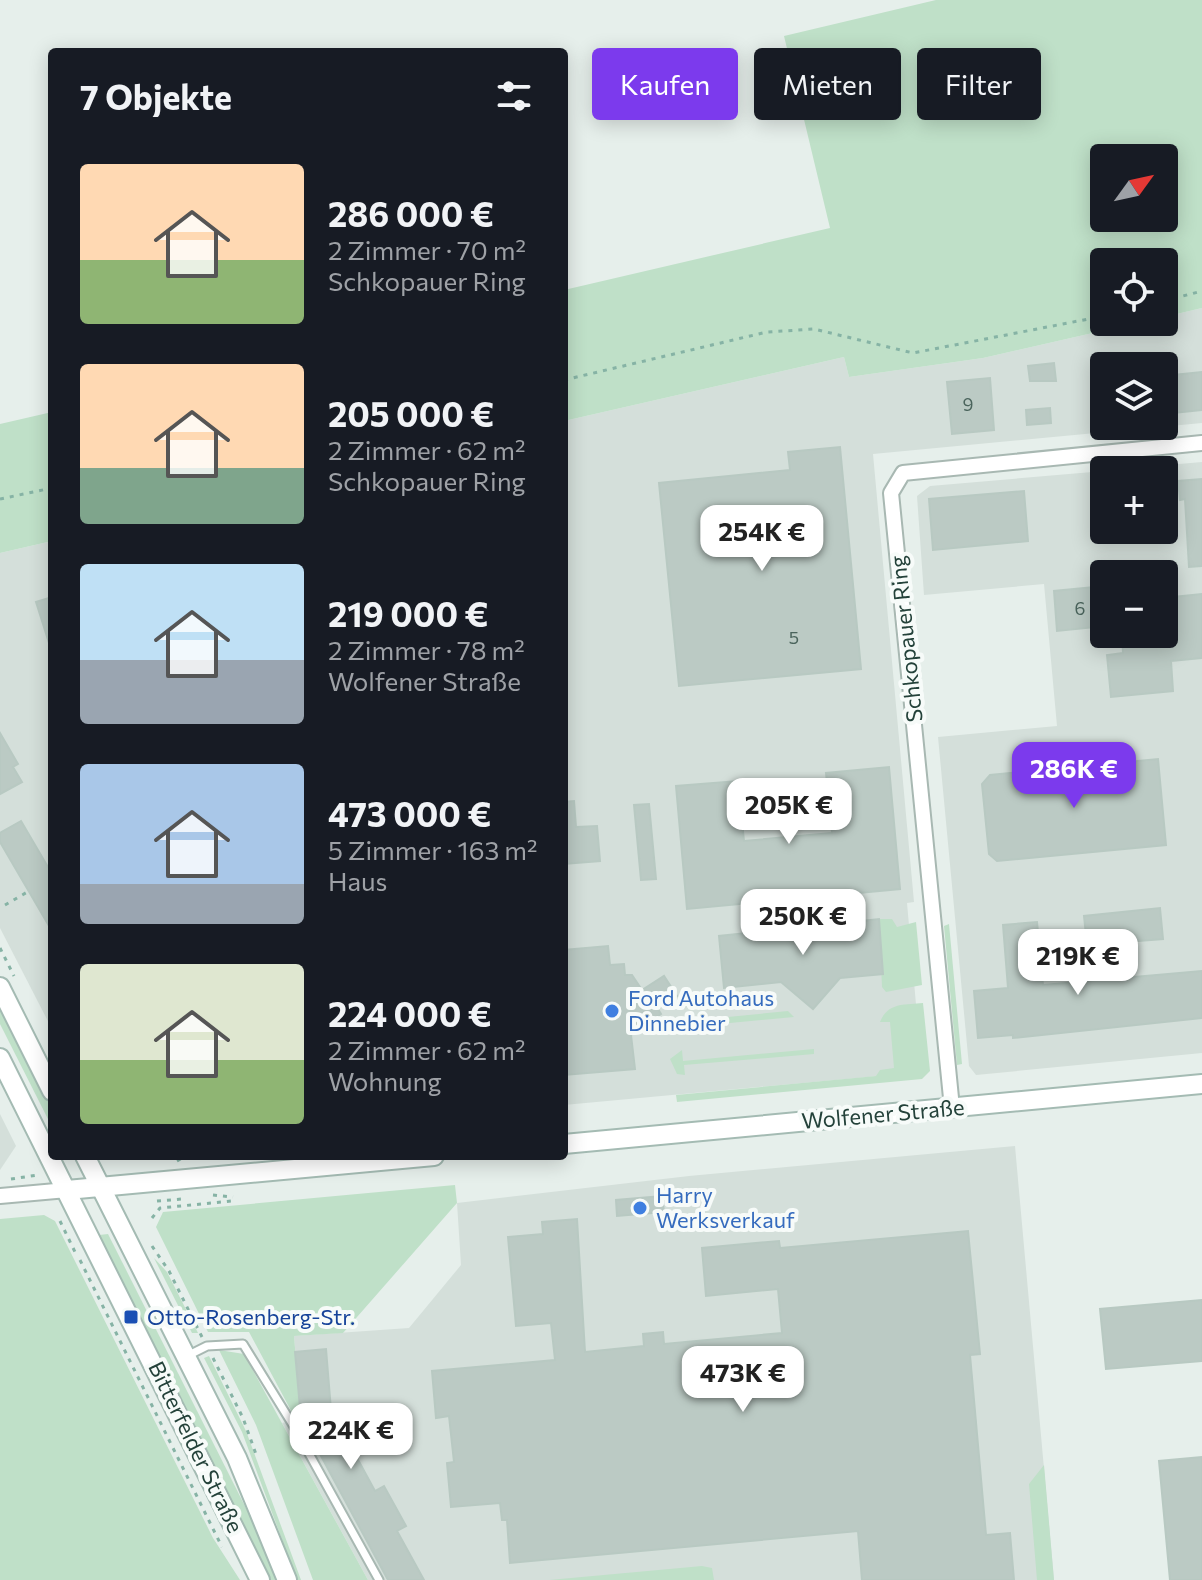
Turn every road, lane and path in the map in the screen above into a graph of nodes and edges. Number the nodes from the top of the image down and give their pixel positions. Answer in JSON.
{"nodes":[{"id":1,"x":1202,"y":291,"type":"edge"},
{"id":2,"x":1178,"y":297,"type":"edge"},
{"id":3,"x":1090,"y":319,"type":"edge"},
{"id":4,"x":568,"y":379,"type":"edge"},
{"id":5,"x":1202,"y":443,"type":"edge"},
{"id":6,"x":48,"y":489,"type":"edge"},
{"id":7,"x":0,"y":499,"type":"edge"},
{"id":8,"x":29,"y":891,"type":"dead end"},
{"id":9,"x":5,"y":905,"type":"dead end"},
{"id":10,"x":0,"y":987,"type":"edge"},
{"id":11,"x":0,"y":1058,"type":"edge"},
{"id":12,"x":48,"y":1083,"type":"edge"},
{"id":13,"x":1202,"y":1084,"type":"edge"},
{"id":14,"x":952,"y":1108,"type":"junction"},
{"id":15,"x":568,"y":1144,"type":"edge"},
{"id":16,"x":48,"y":1153,"type":"edge"},
{"id":17,"x":52,"y":1160,"type":"edge"},
{"id":18,"x":87,"y":1160,"type":"edge"},
{"id":19,"x":390,"y":1160,"type":"edge"},
{"id":20,"x":101,"y":1186,"type":"junction"},
{"id":21,"x":67,"y":1190,"type":"junction"},
{"id":22,"x":0,"y":1196,"type":"edge"},
{"id":23,"x":203,"y":1196,"type":"dead end"},
{"id":24,"x":190,"y":1198,"type":"dead end"},
{"id":25,"x":164,"y":1200,"type":"dead end"},
{"id":26,"x":152,"y":1218,"type":"dead end"},
{"id":27,"x":60,"y":1221,"type":"dead end"},
{"id":28,"x":187,"y":1356,"type":"junction"},
{"id":29,"x":224,"y":1549,"type":"dead end"},
{"id":30,"x":260,"y":1580,"type":"edge"},
{"id":31,"x":287,"y":1580,"type":"edge"},
{"id":32,"x":379,"y":1580,"type":"edge"}],
"edges":[{"from":1,"to":2,"type":"path"},
{"from":3,"to":4,"type":"path"},
{"from":5,"to":14,"type":"street","name":"Schkopauer Ring"},
{"from":6,"to":7,"type":"path"},
{"from":8,"to":9,"type":"path"},
{"from":10,"to":12,"type":"main road"},
{"from":11,"to":16,"type":"main road","name":"Bitterfelder Straße"},
{"from":13,"to":14,"type":"main road","name":"Wolfener Straße"},
{"from":14,"to":15,"type":"main road","name":"Wolfener Straße"},
{"from":17,"to":21,"type":"main road","name":"Bitterfelder Straße"},
{"from":18,"to":20,"type":"main road","name":"Bitterfelder Straße"},
{"from":19,"to":20,"type":"main road"},
{"from":20,"to":21,"type":"main road"},
{"from":20,"to":28,"type":"main road","name":"Bitterfelder Straße"},
{"from":21,"to":22,"type":"street"},
{"from":21,"to":30,"type":"main road","name":"Bitterfelder Straße"},
{"from":23,"to":26,"type":"path"},
{"from":24,"to":25,"type":"path"},
{"from":27,"to":29,"type":"path"},
{"from":28,"to":31,"type":"main road","name":"Bitterfelder Straße"},
{"from":28,"to":32,"type":"lane"}]}
